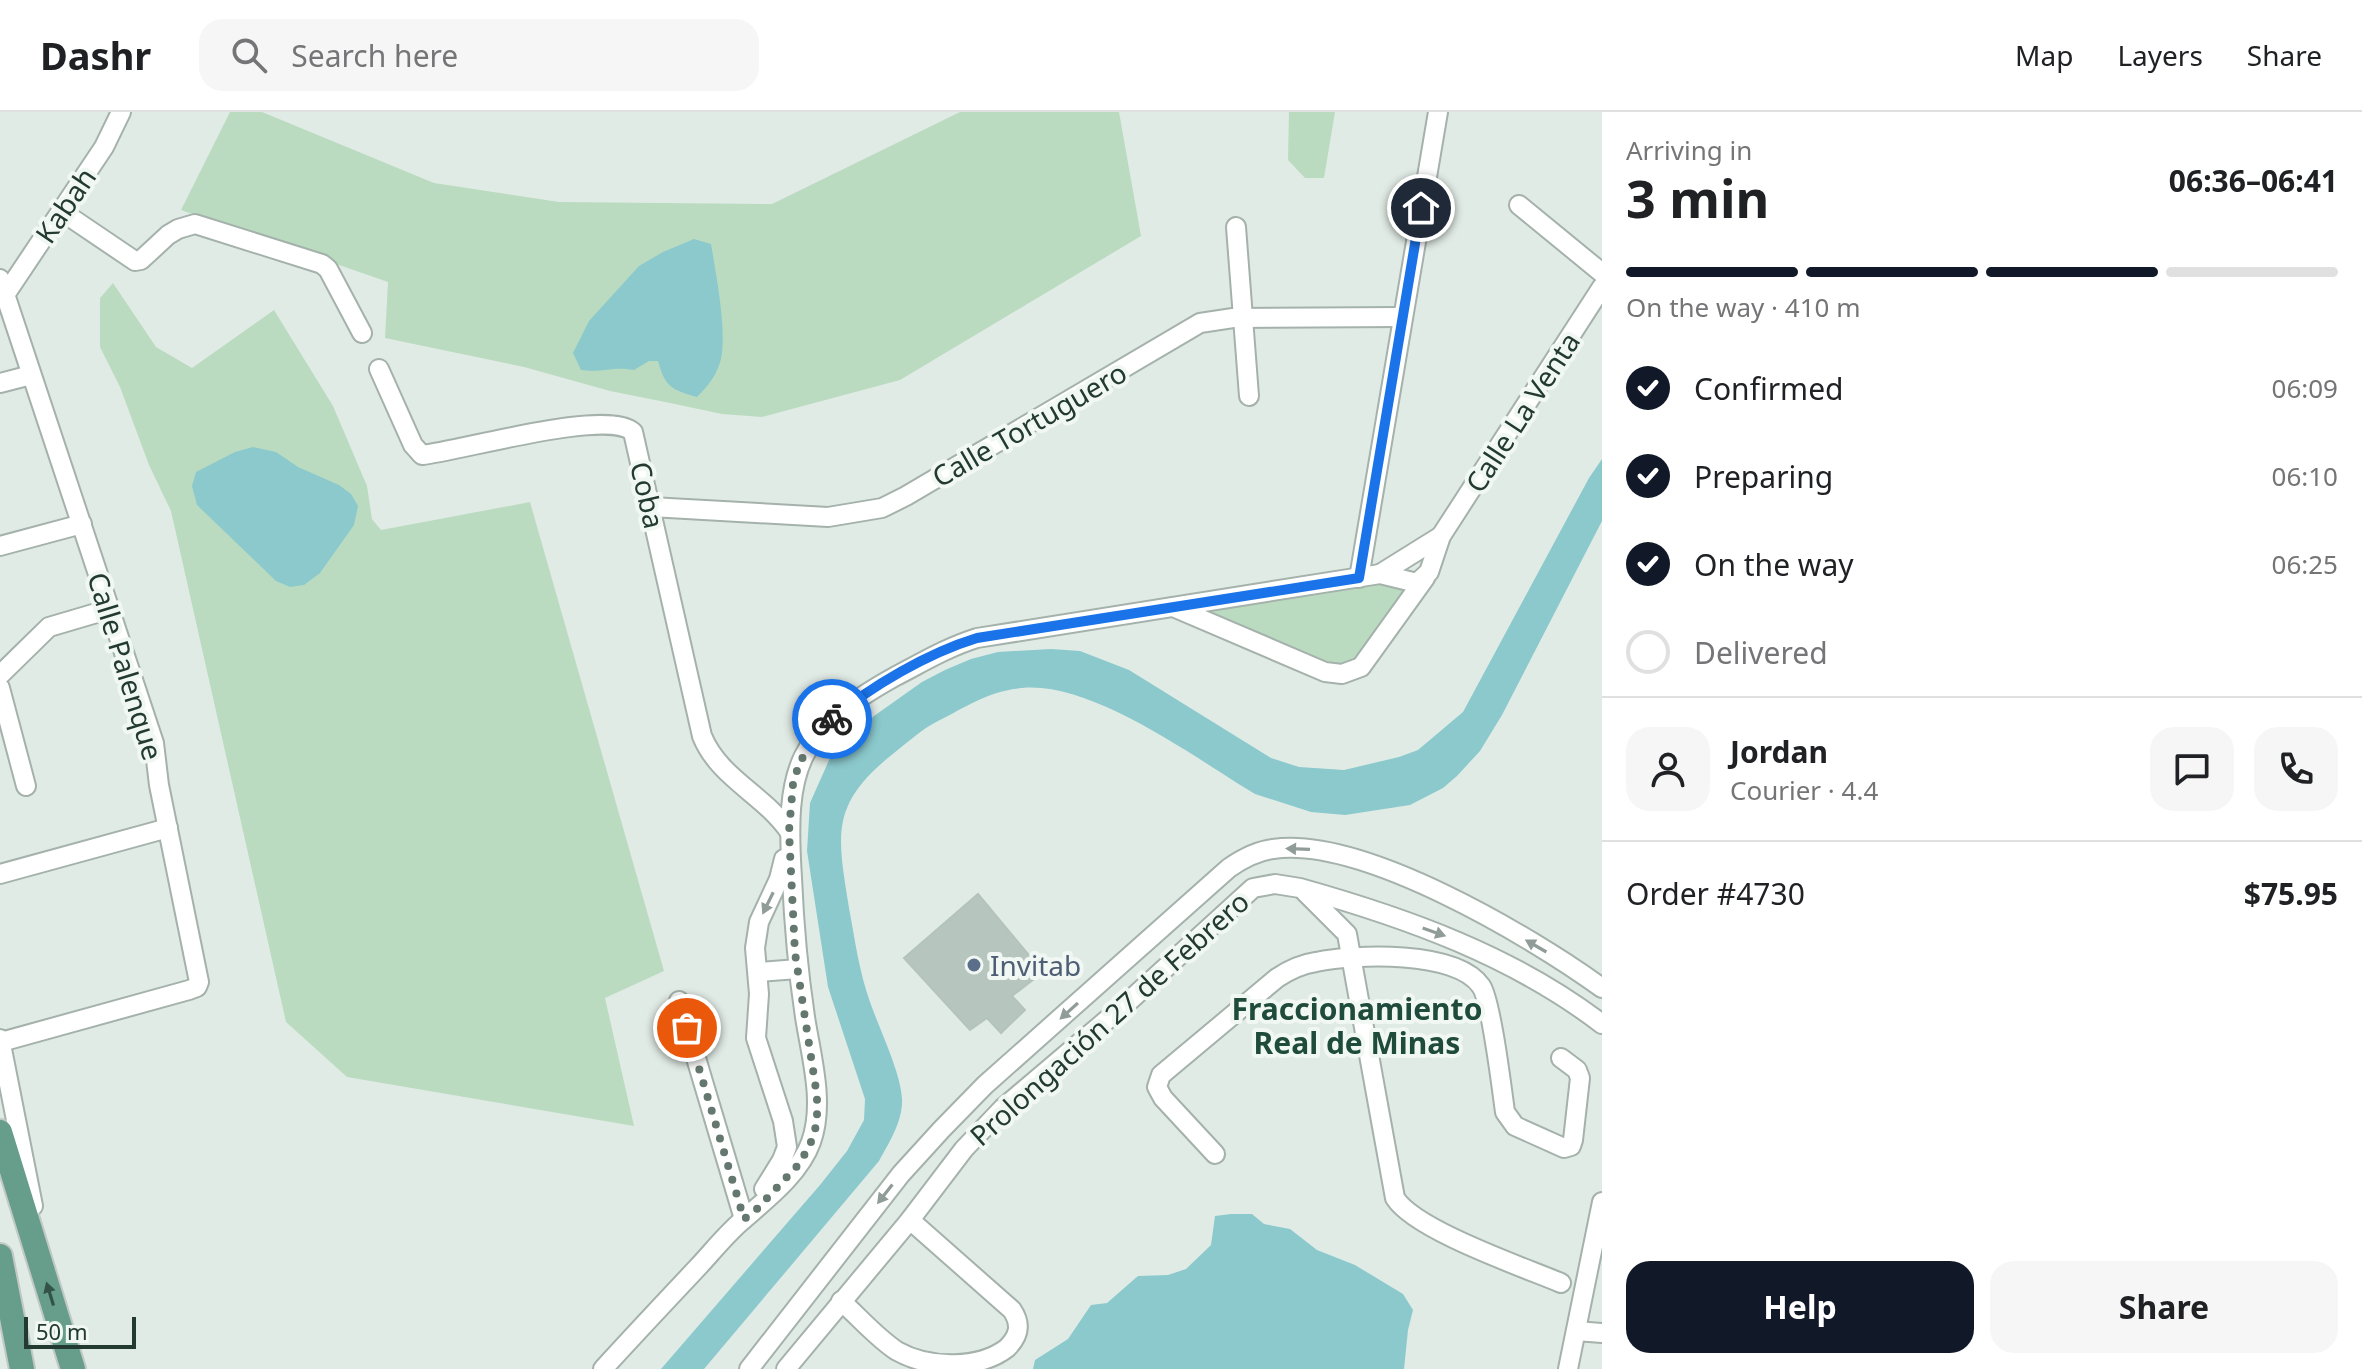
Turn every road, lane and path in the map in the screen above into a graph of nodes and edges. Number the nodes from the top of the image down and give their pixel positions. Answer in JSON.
{"nodes":[{"id":1,"x":121,"y":112,"type":"edge"},
{"id":2,"x":1438,"y":112,"type":"edge"},
{"id":3,"x":1519,"y":205,"type":"dead end"},
{"id":4,"x":61,"y":211,"type":"junction"},
{"id":5,"x":1236,"y":227,"type":"dead end"},
{"id":6,"x":1602,"y":273,"type":"edge"},
{"id":7,"x":2,"y":287,"type":"edge"},
{"id":8,"x":1602,"y":287,"type":"edge"},
{"id":9,"x":1402,"y":317,"type":"junction"},
{"id":10,"x":1244,"y":318,"type":"junction"},
{"id":11,"x":362,"y":333,"type":"dead end"},
{"id":12,"x":379,"y":369,"type":"dead end"},
{"id":13,"x":31,"y":375,"type":"junction"},
{"id":14,"x":0,"y":383,"type":"edge"},
{"id":15,"x":1249,"y":396,"type":"dead end"},
{"id":16,"x":651,"y":507,"type":"junction"},
{"id":17,"x":82,"y":524,"type":"junction"},
{"id":18,"x":1441,"y":536,"type":"junction"},
{"id":19,"x":0,"y":546,"type":"edge"},
{"id":20,"x":1380,"y":574,"type":"junction"},
{"id":21,"x":1425,"y":577,"type":"junction"},
{"id":22,"x":1359,"y":578,"type":"junction"},
{"id":23,"x":1173,"y":607,"type":"junction"},
{"id":24,"x":110,"y":609,"type":"junction"},
{"id":25,"x":0,"y":675,"type":"edge"},
{"id":26,"x":0,"y":688,"type":"edge"},
{"id":27,"x":26,"y":786,"type":"dead end"},
{"id":28,"x":168,"y":828,"type":"junction"},
{"id":29,"x":789,"y":831,"type":"junction"},
{"id":30,"x":0,"y":874,"type":"edge"},
{"id":31,"x":1300,"y":888,"type":"junction"},
{"id":32,"x":1389,"y":917,"type":"junction"},
{"id":33,"x":1351,"y":952,"type":"junction"},
{"id":34,"x":1567,"y":965,"type":"junction"},
{"id":35,"x":1602,"y":966,"type":"edge"},
{"id":36,"x":798,"y":969,"type":"junction"},
{"id":37,"x":758,"y":972,"type":"junction"},
{"id":38,"x":1105,"y":978,"type":"junction"},
{"id":39,"x":1602,"y":988,"type":"edge"},
{"id":40,"x":1551,"y":989,"type":"junction"},
{"id":41,"x":679,"y":1001,"type":"dead end"},
{"id":42,"x":1128,"y":1002,"type":"junction"},
{"id":43,"x":1602,"y":1024,"type":"edge"},
{"id":44,"x":1602,"y":1038,"type":"edge"},
{"id":45,"x":0,"y":1041,"type":"edge"},
{"id":46,"x":1561,"y":1058,"type":"dead end"},
{"id":47,"x":942,"y":1129,"type":"junction"},
{"id":48,"x":0,"y":1132,"type":"edge"},
{"id":49,"x":964,"y":1149,"type":"junction"},
{"id":50,"x":1215,"y":1154,"type":"dead end"},
{"id":51,"x":1602,"y":1202,"type":"edge"},
{"id":52,"x":744,"y":1219,"type":"junction"},
{"id":53,"x":910,"y":1220,"type":"junction"},
{"id":54,"x":37,"y":1251,"type":"junction"},
{"id":55,"x":0,"y":1256,"type":"edge"},
{"id":56,"x":1561,"y":1283,"type":"dead end"},
{"id":57,"x":1594,"y":1283,"type":"edge"},
{"id":58,"x":0,"y":1290,"type":"edge"},
{"id":59,"x":841,"y":1301,"type":"junction"},
{"id":60,"x":1576,"y":1331,"type":"junction"},
{"id":61,"x":1602,"y":1333,"type":"edge"},
{"id":62,"x":15,"y":1338,"type":"junction"},
{"id":63,"x":77,"y":1368,"type":"edge"},
{"id":64,"x":22,"y":1369,"type":"edge"},
{"id":65,"x":603,"y":1369,"type":"edge"},
{"id":66,"x":749,"y":1369,"type":"edge"},
{"id":67,"x":786,"y":1369,"type":"edge"},
{"id":68,"x":1568,"y":1369,"type":"edge"}],
"edges":[{"from":1,"to":4,"type":"street","name":"Kabah"},
{"from":2,"to":9,"type":"street"},
{"from":3,"to":6,"type":"street"},
{"from":4,"to":7,"type":"street","name":"Kabah"},
{"from":4,"to":11,"type":"street"},
{"from":5,"to":10,"type":"street"},
{"from":7,"to":13,"type":"street","name":"Calle Palenque"},
{"from":8,"to":18,"type":"street","name":"Calle La Venta"},
{"from":9,"to":10,"type":"street","name":"Calle Tortuguero"},
{"from":9,"to":22,"type":"street"},
{"from":10,"to":15,"type":"street"},
{"from":10,"to":16,"type":"street","name":"Calle Tortuguero"},
{"from":12,"to":16,"type":"street","name":"Coba"},
{"from":13,"to":14,"type":"street"},
{"from":13,"to":17,"type":"street","name":"Calle Palenque"},
{"from":16,"to":29,"type":"street","name":"Coba"},
{"from":17,"to":19,"type":"street"},
{"from":17,"to":24,"type":"street","name":"Calle Palenque"},
{"from":18,"to":20,"type":"street","name":"Calle La Venta"},
{"from":18,"to":21,"type":"street","name":"Calle La Venta"},
{"from":20,"to":21,"type":"street","name":"Calle La Venta"},
{"from":20,"to":22,"type":"street","name":"Calle La Venta"},
{"from":21,"to":23,"type":"street","name":"Calle La Venta"},
{"from":22,"to":23,"type":"street","name":"Calle La Venta"},
{"from":23,"to":29,"type":"street","name":"Calle La Venta"},
{"from":24,"to":25,"type":"street"},
{"from":24,"to":28,"type":"street","name":"Calle Palenque"},
{"from":26,"to":27,"type":"street"},
{"from":28,"to":30,"type":"street"},
{"from":28,"to":45,"type":"street","name":"Calle Palenque"},
{"from":29,"to":36,"type":"street","name":"Calle La Venta"},
{"from":29,"to":37,"type":"street","one_way":true},
{"from":31,"to":32,"type":"street","name":"Prolongación 27 de Febrero"},
{"from":31,"to":33,"type":"street"},
{"from":31,"to":42,"type":"street","name":"Prolongación 27 de Febrero"},
{"from":32,"to":33,"type":"street"},
{"from":32,"to":40,"type":"street","name":"Prolongación 27 de Febrero","one_way":true},
{"from":33,"to":46,"type":"street"},
{"from":33,"to":50,"type":"street"},
{"from":33,"to":56,"type":"street"},
{"from":34,"to":35,"type":"street"},
{"from":34,"to":38,"type":"street","name":"Prolongación 27 de Febrero","one_way":true},
{"from":34,"to":39,"type":"street","name":"Prolongación 27 de Febrero"},
{"from":36,"to":37,"type":"street"},
{"from":36,"to":52,"type":"street","name":"Calle La Venta"},
{"from":37,"to":52,"type":"street"},
{"from":38,"to":42,"type":"street"},
{"from":38,"to":47,"type":"street","name":"Prolongación 27 de Febrero","one_way":true},
{"from":40,"to":43,"type":"street","name":"Prolongación 27 de Febrero"},
{"from":40,"to":44,"type":"street"},
{"from":41,"to":52,"type":"street"},
{"from":42,"to":49,"type":"street","name":"Prolongación 27 de Febrero"},
{"from":45,"to":54,"type":"street"},
{"from":47,"to":49,"type":"street"},
{"from":47,"to":66,"type":"street","name":"Prolongación 27 de Febrero","one_way":true},
{"from":48,"to":54,"type":"main road"},
{"from":49,"to":53,"type":"street","name":"Prolongación 27 de Febrero"},
{"from":51,"to":57,"type":"street"},
{"from":52,"to":65,"type":"street","name":"Calle La Venta"},
{"from":53,"to":59,"type":"street","name":"Prolongación 27 de Febrero"},
{"from":53,"to":59,"type":"street"},
{"from":63,"to":54,"type":"main road","one_way":true},
{"from":55,"to":62,"type":"main road"},
{"from":57,"to":60,"type":"street"},
{"from":58,"to":62,"type":"main road"},
{"from":59,"to":67,"type":"street","name":"Prolongación 27 de Febrero"},
{"from":60,"to":61,"type":"street"},
{"from":60,"to":68,"type":"street"},
{"from":62,"to":64,"type":"main road"}]}
